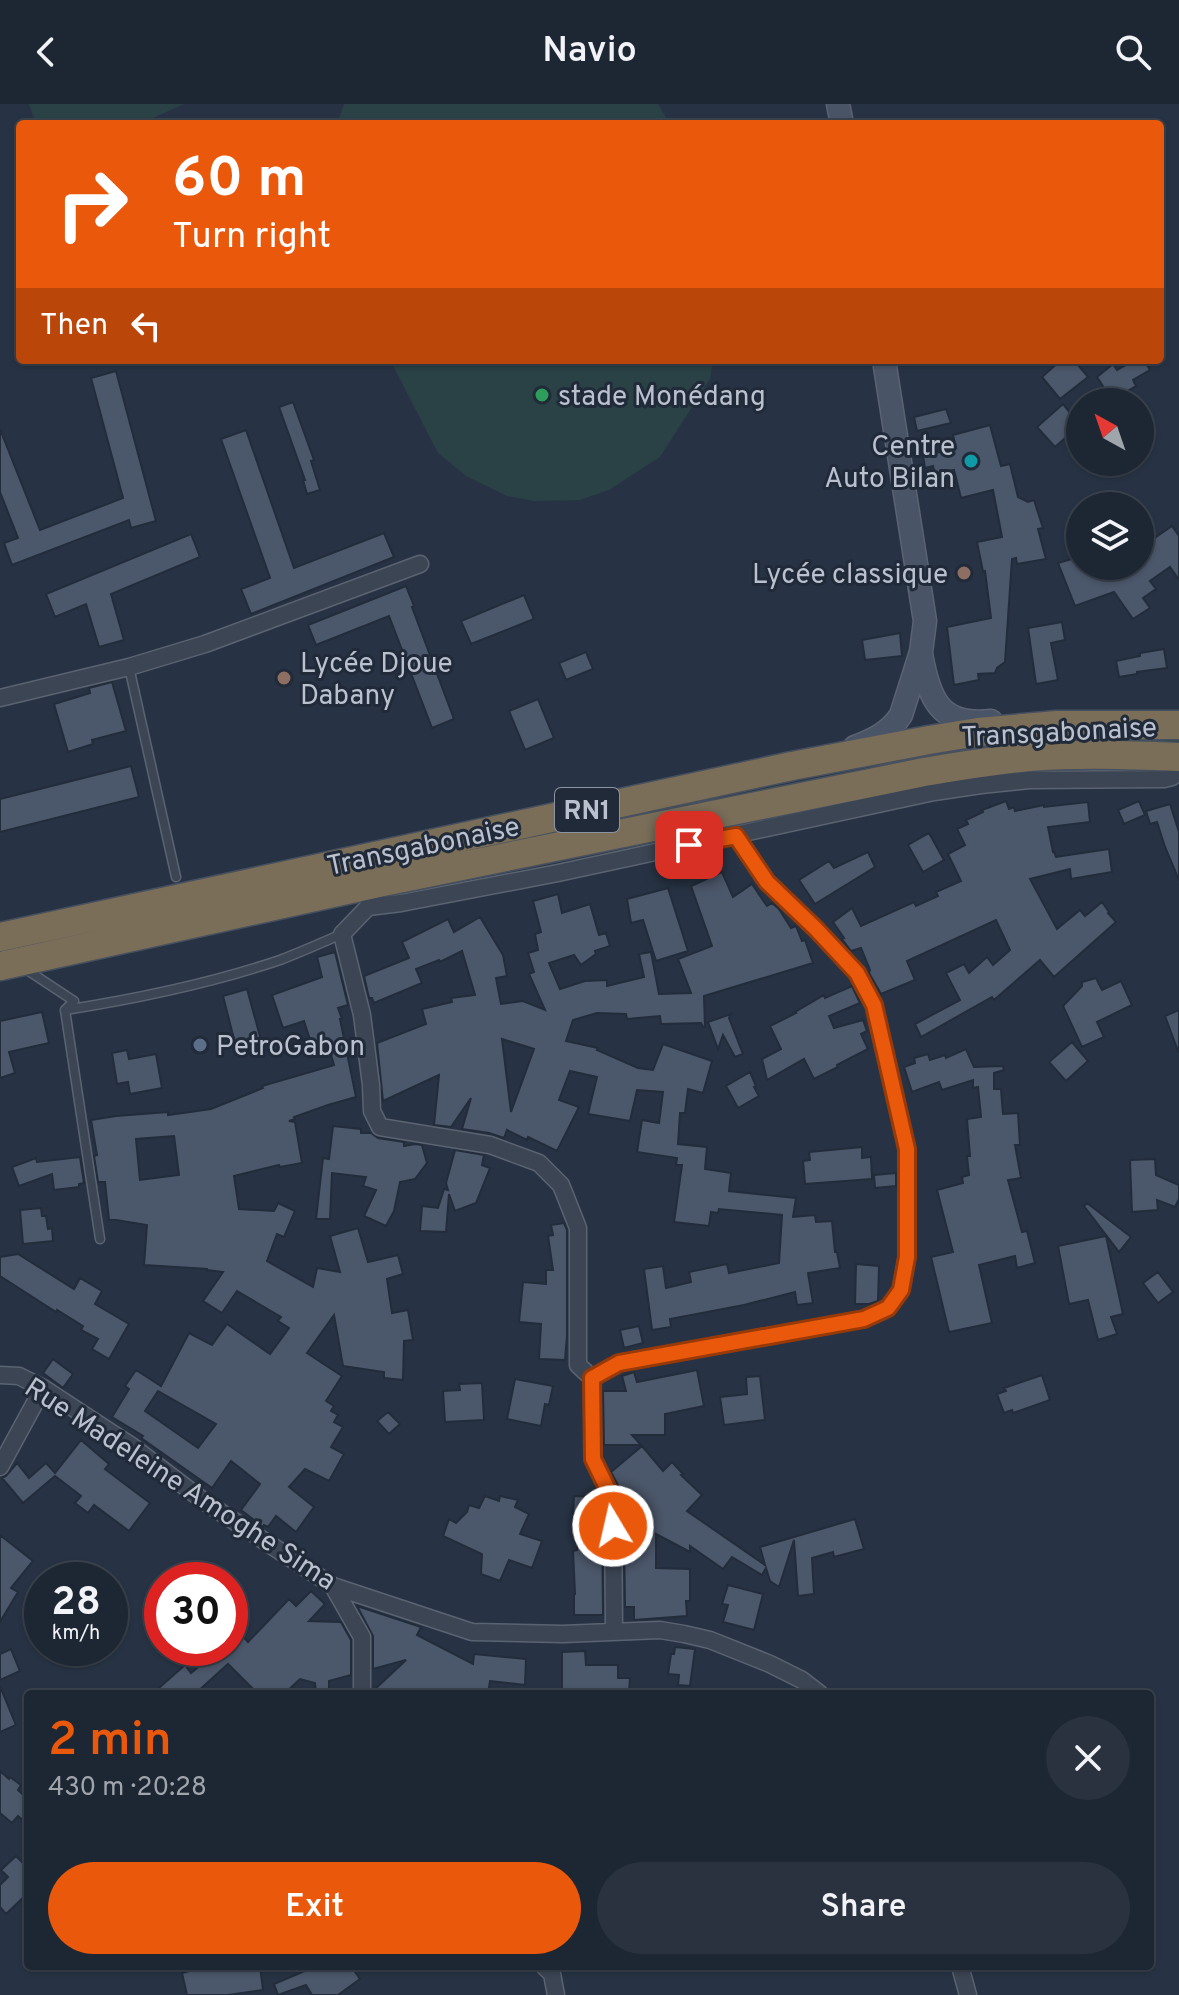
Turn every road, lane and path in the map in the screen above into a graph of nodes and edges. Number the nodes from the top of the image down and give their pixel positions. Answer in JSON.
{"nodes":[{"id":1,"x":885,"y":364,"type":"edge"},
{"id":2,"x":420,"y":564,"type":"dead end"},
{"id":3,"x":921,"y":652,"type":"junction"},
{"id":4,"x":129,"y":667,"type":"junction"},
{"id":5,"x":0,"y":698,"type":"edge"},
{"id":6,"x":1057,"y":725,"type":"junction"},
{"id":7,"x":1179,"y":725,"type":"edge"},
{"id":8,"x":1179,"y":757,"type":"edge"},
{"id":9,"x":792,"y":766,"type":"junction"},
{"id":10,"x":1179,"y":771,"type":"edge"},
{"id":11,"x":736,"y":836,"type":"junction"},
{"id":12,"x":555,"y":861,"type":"junction"},
{"id":13,"x":176,"y":877,"type":"dead end"},
{"id":14,"x":383,"y":882,"type":"junction"},
{"id":15,"x":368,"y":907,"type":"junction"},
{"id":16,"x":342,"y":934,"type":"junction"},
{"id":17,"x":0,"y":937,"type":"edge"},
{"id":18,"x":8,"y":964,"type":"edge"},
{"id":19,"x":65,"y":1010,"type":"junction"},
{"id":20,"x":100,"y":1239,"type":"dead end"},
{"id":21,"x":0,"y":1375,"type":"edge"},
{"id":22,"x":592,"y":1378,"type":"junction"},
{"id":23,"x":43,"y":1388,"type":"junction"},
{"id":24,"x":0,"y":1467,"type":"edge"},
{"id":25,"x":333,"y":1586,"type":"junction"},
{"id":26,"x":614,"y":1631,"type":"junction"},
{"id":27,"x":362,"y":1690,"type":"edge"},
{"id":28,"x":815,"y":1690,"type":"edge"},
{"id":29,"x":548,"y":1970,"type":"edge"},
{"id":30,"x":961,"y":1970,"type":"edge"},
{"id":31,"x":556,"y":1995,"type":"edge"},
{"id":32,"x":968,"y":1995,"type":"edge"}],
"edges":[{"from":1,"to":3,"type":"street"},
{"from":2,"to":4,"type":"street"},
{"from":3,"to":6,"type":"street"},
{"from":3,"to":9,"type":"street"},
{"from":4,"to":5,"type":"street"},
{"from":4,"to":13,"type":"lane"},
{"from":6,"to":7,"type":"highway","name":"Transgabonaise","number":"RN1"},
{"from":6,"to":9,"type":"highway","name":"Transgabonaise","number":"RN1"},
{"from":8,"to":12,"type":"highway","name":"Transgabonaise","number":"RN1"},
{"from":9,"to":17,"type":"highway","name":"Transgabonaise","number":"RN1"},
{"from":10,"to":11,"type":"street"},
{"from":11,"to":12,"type":"street"},
{"from":11,"to":22,"type":"street"},
{"from":12,"to":14,"type":"highway","name":"Transgabonaise","number":"RN1"},
{"from":12,"to":15,"type":"street"},
{"from":14,"to":15,"type":"street"},
{"from":14,"to":18,"type":"highway","name":"Transgabonaise","number":"RN1"},
{"from":15,"to":16,"type":"street"},
{"from":16,"to":19,"type":"lane"},
{"from":16,"to":22,"type":"street"},
{"from":18,"to":19,"type":"lane"},
{"from":19,"to":20,"type":"lane"},
{"from":21,"to":23,"type":"street","name":"Rue Madeleine Amoghe Sima"},
{"from":22,"to":26,"type":"street"},
{"from":23,"to":24,"type":"street"},
{"from":23,"to":25,"type":"street","name":"Rue Madeleine Amoghe Sima"},
{"from":25,"to":26,"type":"street","name":"Rue Madeleine Amoghe Sima"},
{"from":25,"to":27,"type":"street"},
{"from":26,"to":28,"type":"street","name":"Rue Madeleine Amoghe Sima"},
{"from":29,"to":31,"type":"street"},
{"from":30,"to":32,"type":"street"}]}
